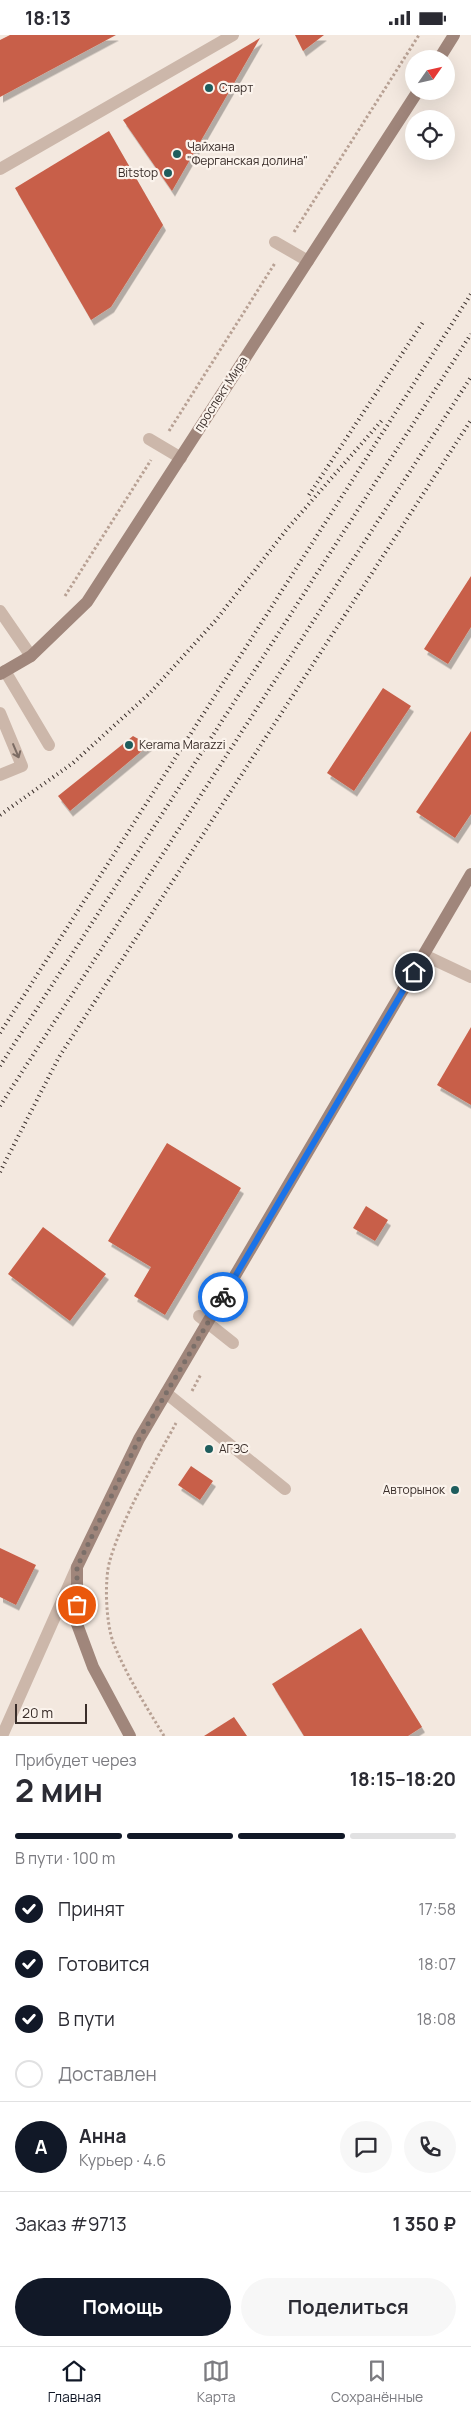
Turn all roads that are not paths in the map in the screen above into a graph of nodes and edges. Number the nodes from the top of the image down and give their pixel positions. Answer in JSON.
{"nodes":[{"id":1,"x":233,"y":35,"type":"edge"},
{"id":2,"x":454,"y":35,"type":"edge"},
{"id":3,"x":445,"y":50,"type":"edge"},
{"id":4,"x":413,"y":100,"type":"edge"},
{"id":5,"x":0,"y":169,"type":"edge"},
{"id":6,"x":280,"y":245,"type":"road end"},
{"id":7,"x":308,"y":261,"type":"junction"},
{"id":8,"x":155,"y":442,"type":"road end"},
{"id":9,"x":180,"y":458,"type":"junction"},
{"id":10,"x":0,"y":611,"type":"edge"},
{"id":11,"x":31,"y":656,"type":"junction"},
{"id":12,"x":3,"y":673,"type":"edge"},
{"id":13,"x":0,"y":714,"type":"edge"},
{"id":14,"x":49,"y":745,"type":"dead end"},
{"id":15,"x":0,"y":775,"type":"edge"},
{"id":16,"x":471,"y":874,"type":"edge"},
{"id":17,"x":424,"y":955,"type":"junction"},
{"id":18,"x":471,"y":977,"type":"edge"},
{"id":19,"x":203,"y":1319,"type":"junction"},
{"id":20,"x":233,"y":1343,"type":"dead end"},
{"id":21,"x":166,"y":1393,"type":"junction"},
{"id":22,"x":285,"y":1489,"type":"dead end"},
{"id":23,"x":77,"y":1567,"type":"junction"},
{"id":24,"x":2,"y":1736,"type":"edge"},
{"id":25,"x":130,"y":1736,"type":"edge"}],
"edges":[{"from":1,"to":5,"type":"lane"},
{"from":2,"to":3,"type":"street"},
{"from":4,"to":7,"type":"street","name":"проспект Мира"},
{"from":6,"to":7,"type":"lane"},
{"from":7,"to":9,"type":"street","name":"проспект Мира"},
{"from":8,"to":9,"type":"lane"},
{"from":9,"to":11,"type":"street","name":"проспект Мира"},
{"from":10,"to":11,"type":"lane"},
{"from":11,"to":12,"type":"street","name":"проспект Мира"},
{"from":12,"to":14,"type":"lane"},
{"from":13,"to":15,"type":"lane","one_way":true},
{"from":16,"to":17,"type":"street"},
{"from":17,"to":18,"type":"lane"},
{"from":17,"to":19,"type":"street"},
{"from":19,"to":20,"type":"lane"},
{"from":19,"to":21,"type":"street"},
{"from":21,"to":22,"type":"lane"},
{"from":21,"to":23,"type":"street"},
{"from":23,"to":24,"type":"lane"},
{"from":23,"to":25,"type":"street"}]}
